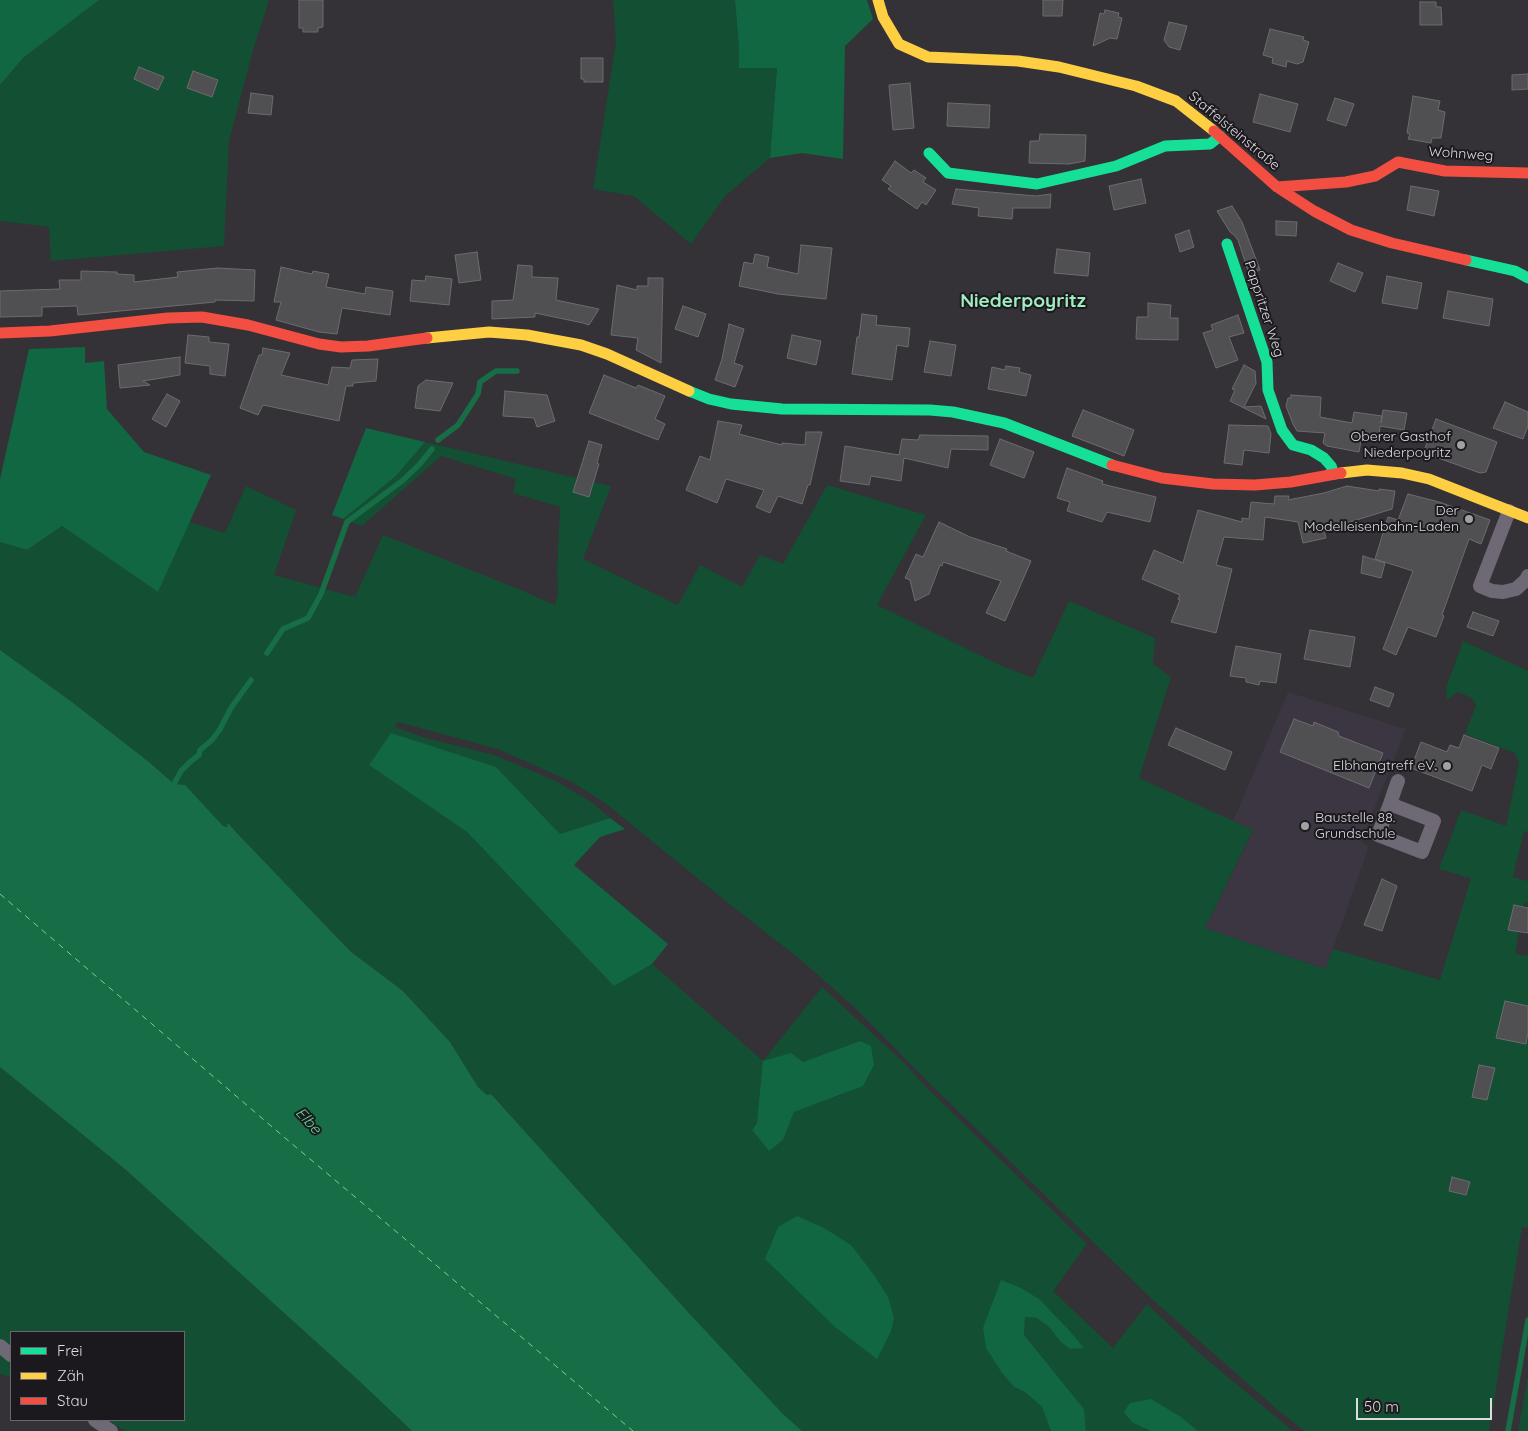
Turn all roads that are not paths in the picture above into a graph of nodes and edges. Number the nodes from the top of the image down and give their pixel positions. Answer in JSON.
{"nodes":[{"id":1,"x":878,"y":0,"type":"edge"},
{"id":2,"x":1220,"y":136,"type":"junction"},
{"id":3,"x":928,"y":153,"type":"dead end"},
{"id":4,"x":1528,"y":173,"type":"edge"},
{"id":5,"x":1277,"y":187,"type":"junction"},
{"id":6,"x":1227,"y":244,"type":"dead end"},
{"id":7,"x":1528,"y":278,"type":"edge"},
{"id":8,"x":0,"y":333,"type":"edge"},
{"id":9,"x":1334,"y":474,"type":"junction"},
{"id":10,"x":1509,"y":511,"type":"junction"},
{"id":11,"x":1528,"y":518,"type":"edge"},
{"id":12,"x":1528,"y":576,"type":"edge"},
{"id":13,"x":1398,"y":781,"type":"dead end"},
{"id":14,"x":1390,"y":804,"type":"dead end"},
{"id":15,"x":0,"y":1346,"type":"edge"},
{"id":16,"x":10,"y":1354,"type":"edge"},
{"id":17,"x":96,"y":1421,"type":"edge"},
{"id":18,"x":111,"y":1431,"type":"edge"}],
"edges":[{"from":1,"to":2,"type":"street","name":"Staffelsteinstraße"},
{"from":2,"to":3,"type":"street"},
{"from":2,"to":5,"type":"street","name":"Staffelsteinstraße"},
{"from":4,"to":5,"type":"street","name":"Wohnweg"},
{"from":5,"to":7,"type":"street","name":"Staffelsteinstraße"},
{"from":6,"to":9,"type":"street","name":"Pappritzer Weg"},
{"from":8,"to":9,"type":"street"},
{"from":9,"to":10,"type":"street"},
{"from":10,"to":11,"type":"street"},
{"from":10,"to":12,"type":"street"},
{"from":13,"to":14,"type":"street"},
{"from":15,"to":16,"type":"street"},
{"from":17,"to":18,"type":"street"}]}
